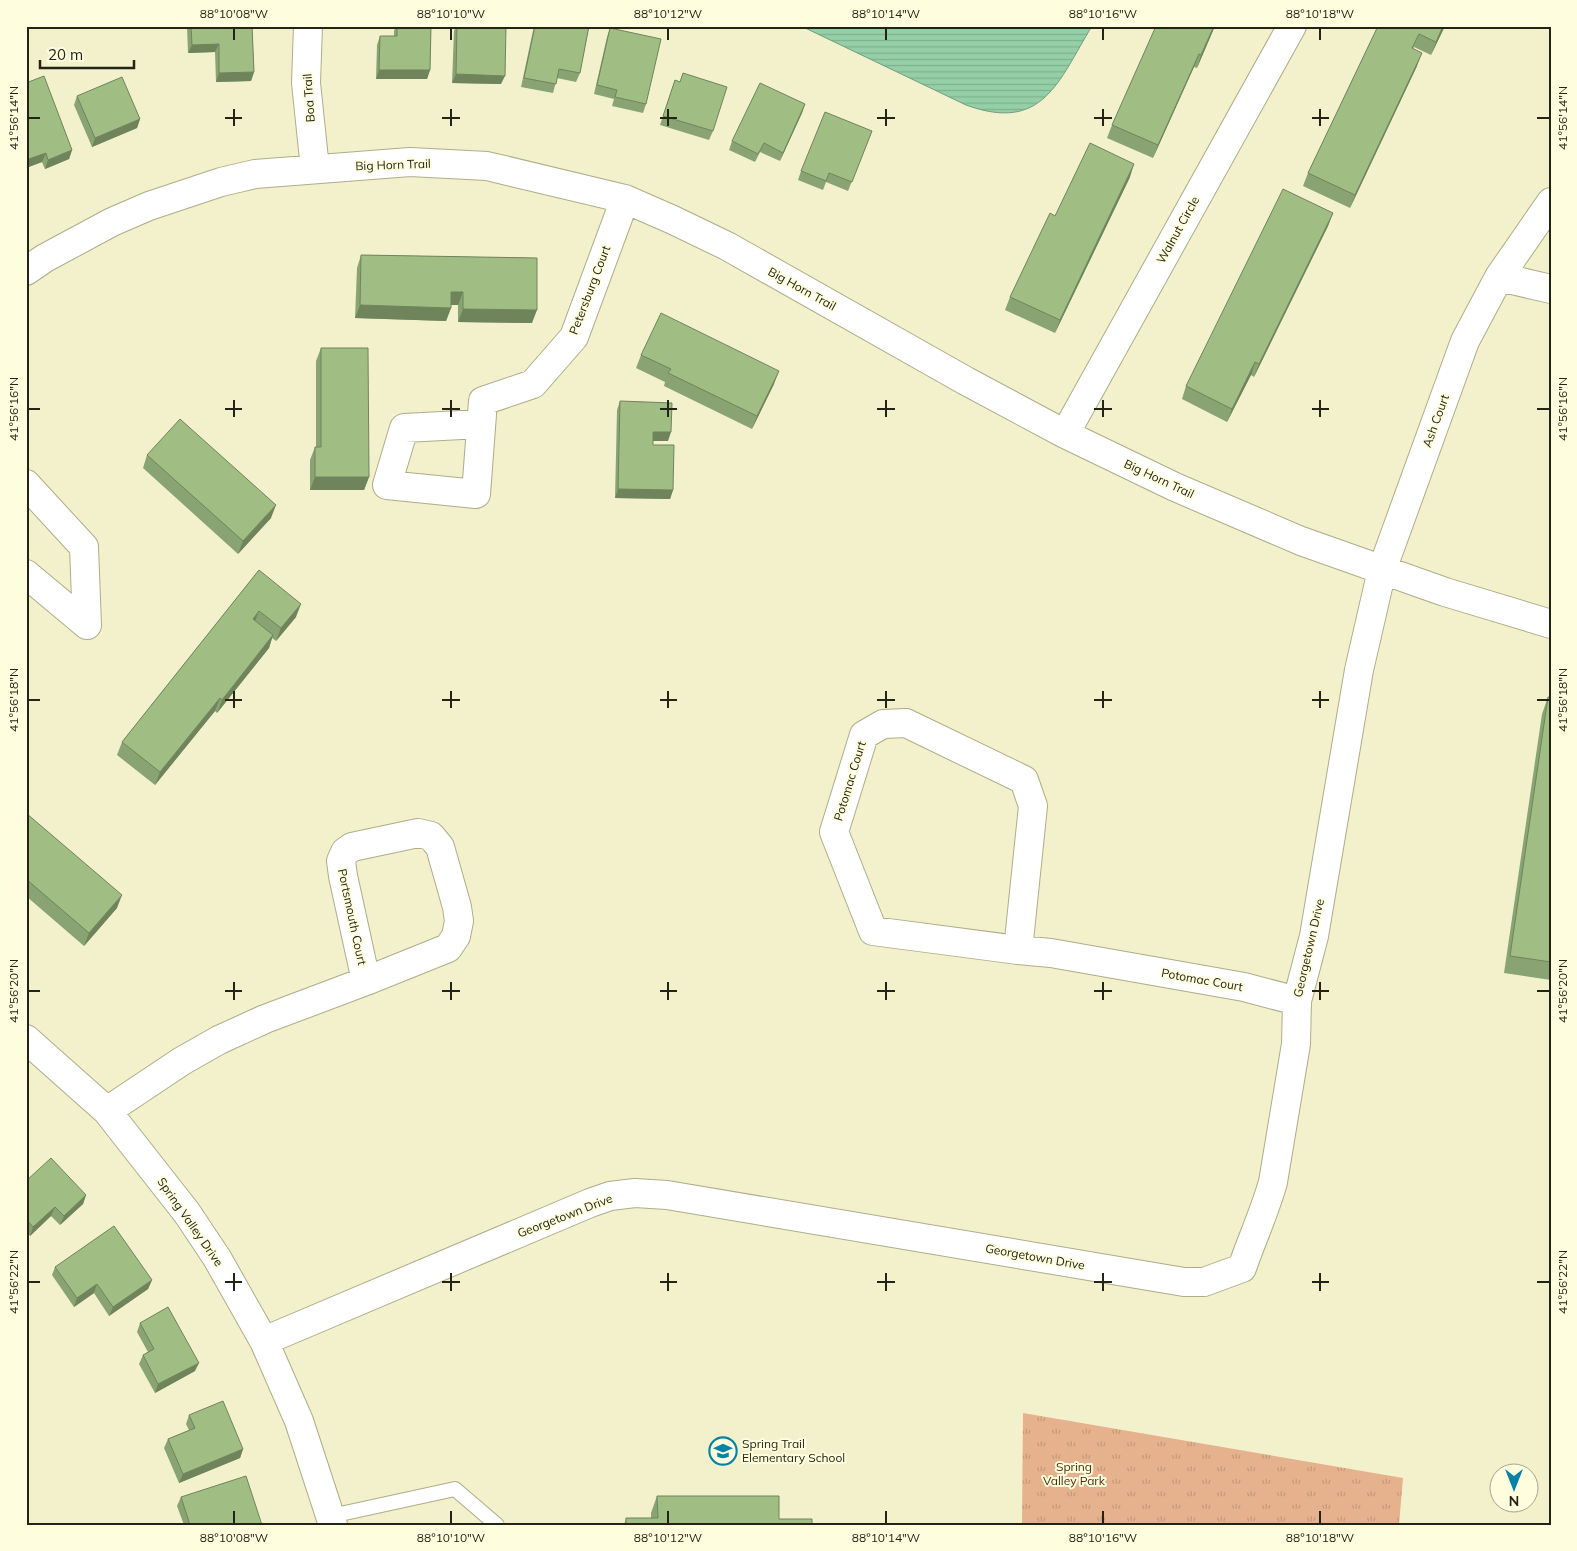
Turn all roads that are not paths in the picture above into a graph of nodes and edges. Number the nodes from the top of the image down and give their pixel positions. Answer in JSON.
{"nodes":[{"id":1,"x":308,"y":26,"type":"edge"},
{"id":2,"x":1292,"y":26,"type":"edge"},
{"id":3,"x":315,"y":169,"type":"junction"},
{"id":4,"x":625,"y":199,"type":"junction"},
{"id":5,"x":1551,"y":202,"type":"edge"},
{"id":6,"x":26,"y":271,"type":"edge"},
{"id":7,"x":1499,"y":277,"type":"junction"},
{"id":8,"x":1551,"y":289,"type":"edge"},
{"id":9,"x":481,"y":424,"type":"dead end"},
{"id":10,"x":1065,"y":434,"type":"junction"},
{"id":11,"x":26,"y":484,"type":"edge"},
{"id":12,"x":1382,"y":570,"type":"junction"},
{"id":13,"x":26,"y":574,"type":"edge"},
{"id":14,"x":1551,"y":624,"type":"edge"},
{"id":15,"x":1018,"y":950,"type":"junction"},
{"id":16,"x":366,"y":982,"type":"junction"},
{"id":17,"x":1297,"y":1001,"type":"junction"},
{"id":18,"x":26,"y":1039,"type":"edge"},
{"id":19,"x":107,"y":1111,"type":"junction"},
{"id":20,"x":264,"y":1341,"type":"junction"},
{"id":21,"x":332,"y":1520,"type":"edge"},
{"id":22,"x":497,"y":1525,"type":"edge"}],
"edges":[{"from":1,"to":3,"type":"street","name":"Boa Trail"},
{"from":2,"to":10,"type":"street","name":"Walnut Circle"},
{"from":3,"to":4,"type":"street","name":"Big Horn Trail"},
{"from":3,"to":6,"type":"street","name":"Big Horn Trail"},
{"from":4,"to":9,"type":"street","name":"Petersburg Court"},
{"from":4,"to":10,"type":"street","name":"Big Horn Trail"},
{"from":5,"to":7,"type":"street","name":"Ash Court"},
{"from":7,"to":8,"type":"street"},
{"from":7,"to":12,"type":"street","name":"Ash Court"},
{"from":10,"to":12,"type":"street","name":"Big Horn Trail"},
{"from":11,"to":13,"type":"street"},
{"from":12,"to":14,"type":"street","name":"Big Horn Trail"},
{"from":12,"to":17,"type":"street","name":"Georgetown Drive"},
{"from":15,"to":15,"type":"street","name":"Potomac Court"},
{"from":15,"to":17,"type":"street","name":"Potomac Court"},
{"from":16,"to":16,"type":"street","name":"Portsmouth Court"},
{"from":16,"to":19,"type":"street","name":"Portsmouth Court"},
{"from":17,"to":20,"type":"street","name":"Georgetown Drive"},
{"from":18,"to":19,"type":"street","name":"Spring Valley Drive"},
{"from":19,"to":20,"type":"street","name":"Spring Valley Drive"},
{"from":20,"to":21,"type":"street","name":"Spring Valley Drive"},
{"from":21,"to":22,"type":"lane"}]}
